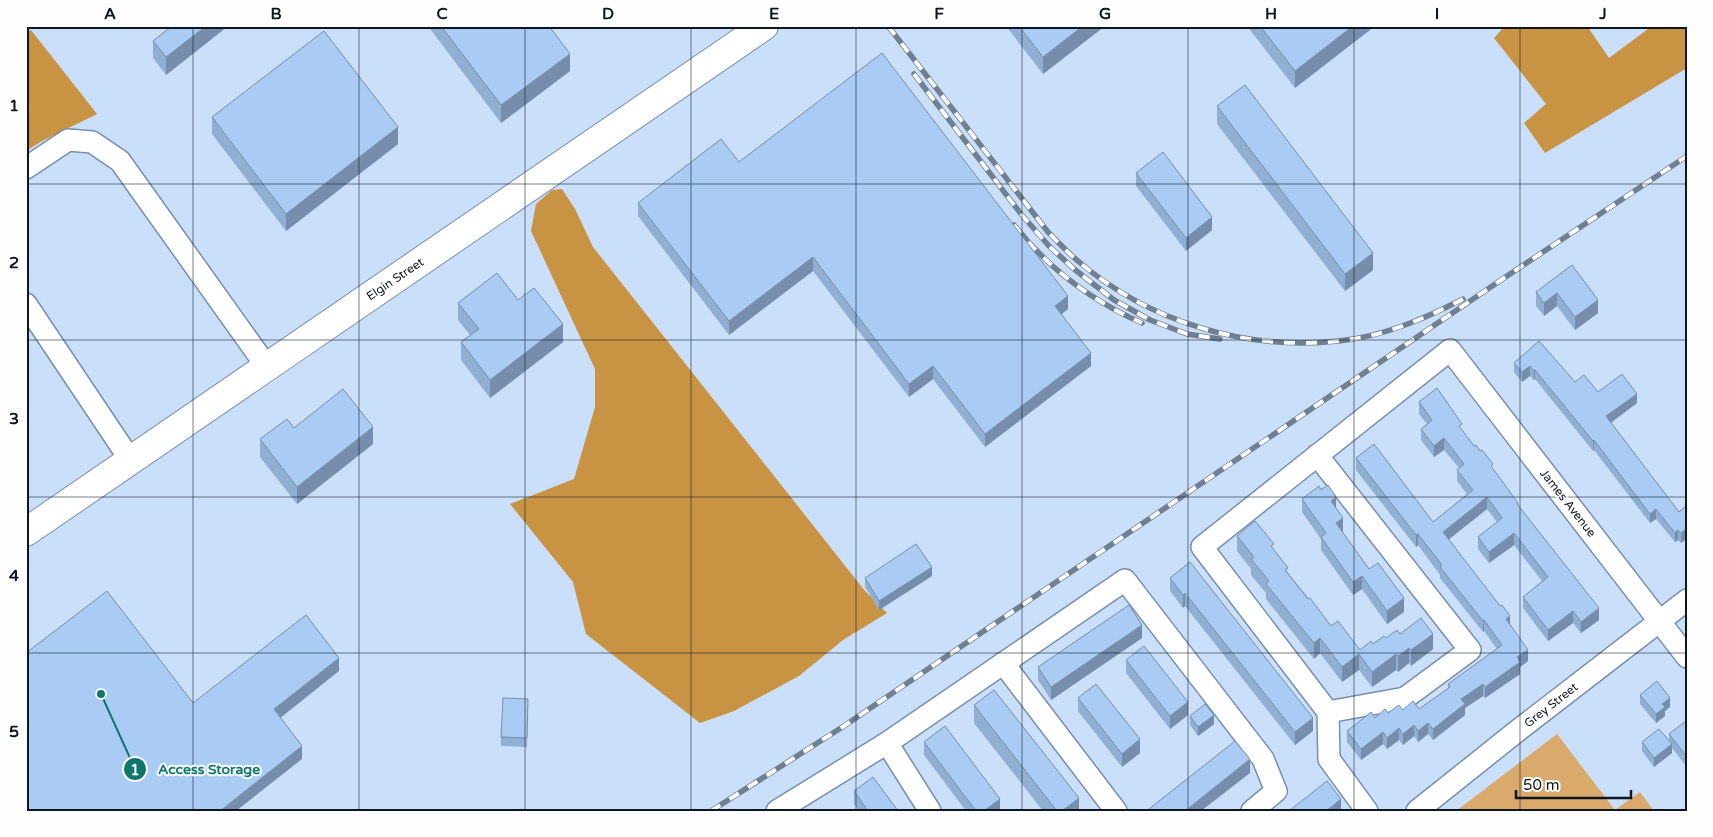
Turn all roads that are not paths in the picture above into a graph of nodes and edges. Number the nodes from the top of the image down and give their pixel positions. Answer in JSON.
{"nodes":[{"id":1,"x":764,"y":26,"type":"edge"},
{"id":2,"x":26,"y":168,"type":"edge"},
{"id":3,"x":26,"y":304,"type":"edge"},
{"id":4,"x":267,"y":367,"type":"junction"},
{"id":5,"x":1317,"y":455,"type":"junction"},
{"id":6,"x":131,"y":461,"type":"junction"},
{"id":7,"x":26,"y":532,"type":"edge"},
{"id":8,"x":1687,"y":600,"type":"edge"},
{"id":9,"x":1659,"y":621,"type":"junction"},
{"id":10,"x":1687,"y":657,"type":"edge"},
{"id":11,"x":1004,"y":664,"type":"junction"},
{"id":12,"x":1328,"y":712,"type":"junction"},
{"id":13,"x":887,"y":743,"type":"junction"},
{"id":14,"x":777,"y":811,"type":"edge"},
{"id":15,"x":930,"y":811,"type":"edge"},
{"id":16,"x":1116,"y":811,"type":"edge"},
{"id":17,"x":1252,"y":811,"type":"edge"},
{"id":18,"x":1367,"y":811,"type":"edge"},
{"id":19,"x":1417,"y":811,"type":"edge"}],
"edges":[{"from":1,"to":4,"type":"main road","name":"Elgin Street"},
{"from":2,"to":4,"type":"street"},
{"from":3,"to":6,"type":"street"},
{"from":4,"to":6,"type":"main road","name":"Elgin Street"},
{"from":5,"to":9,"type":"street","name":"James Avenue"},
{"from":5,"to":12,"type":"street"},
{"from":5,"to":12,"type":"street"},
{"from":6,"to":7,"type":"main road","name":"Elgin Street"},
{"from":8,"to":9,"type":"street","name":"Grey Street"},
{"from":9,"to":10,"type":"street","name":"James Avenue"},
{"from":9,"to":19,"type":"street","name":"Grey Street"},
{"from":11,"to":13,"type":"street"},
{"from":11,"to":16,"type":"street"},
{"from":11,"to":17,"type":"street"},
{"from":12,"to":18,"type":"street"},
{"from":13,"to":14,"type":"street"},
{"from":13,"to":15,"type":"street"}]}
